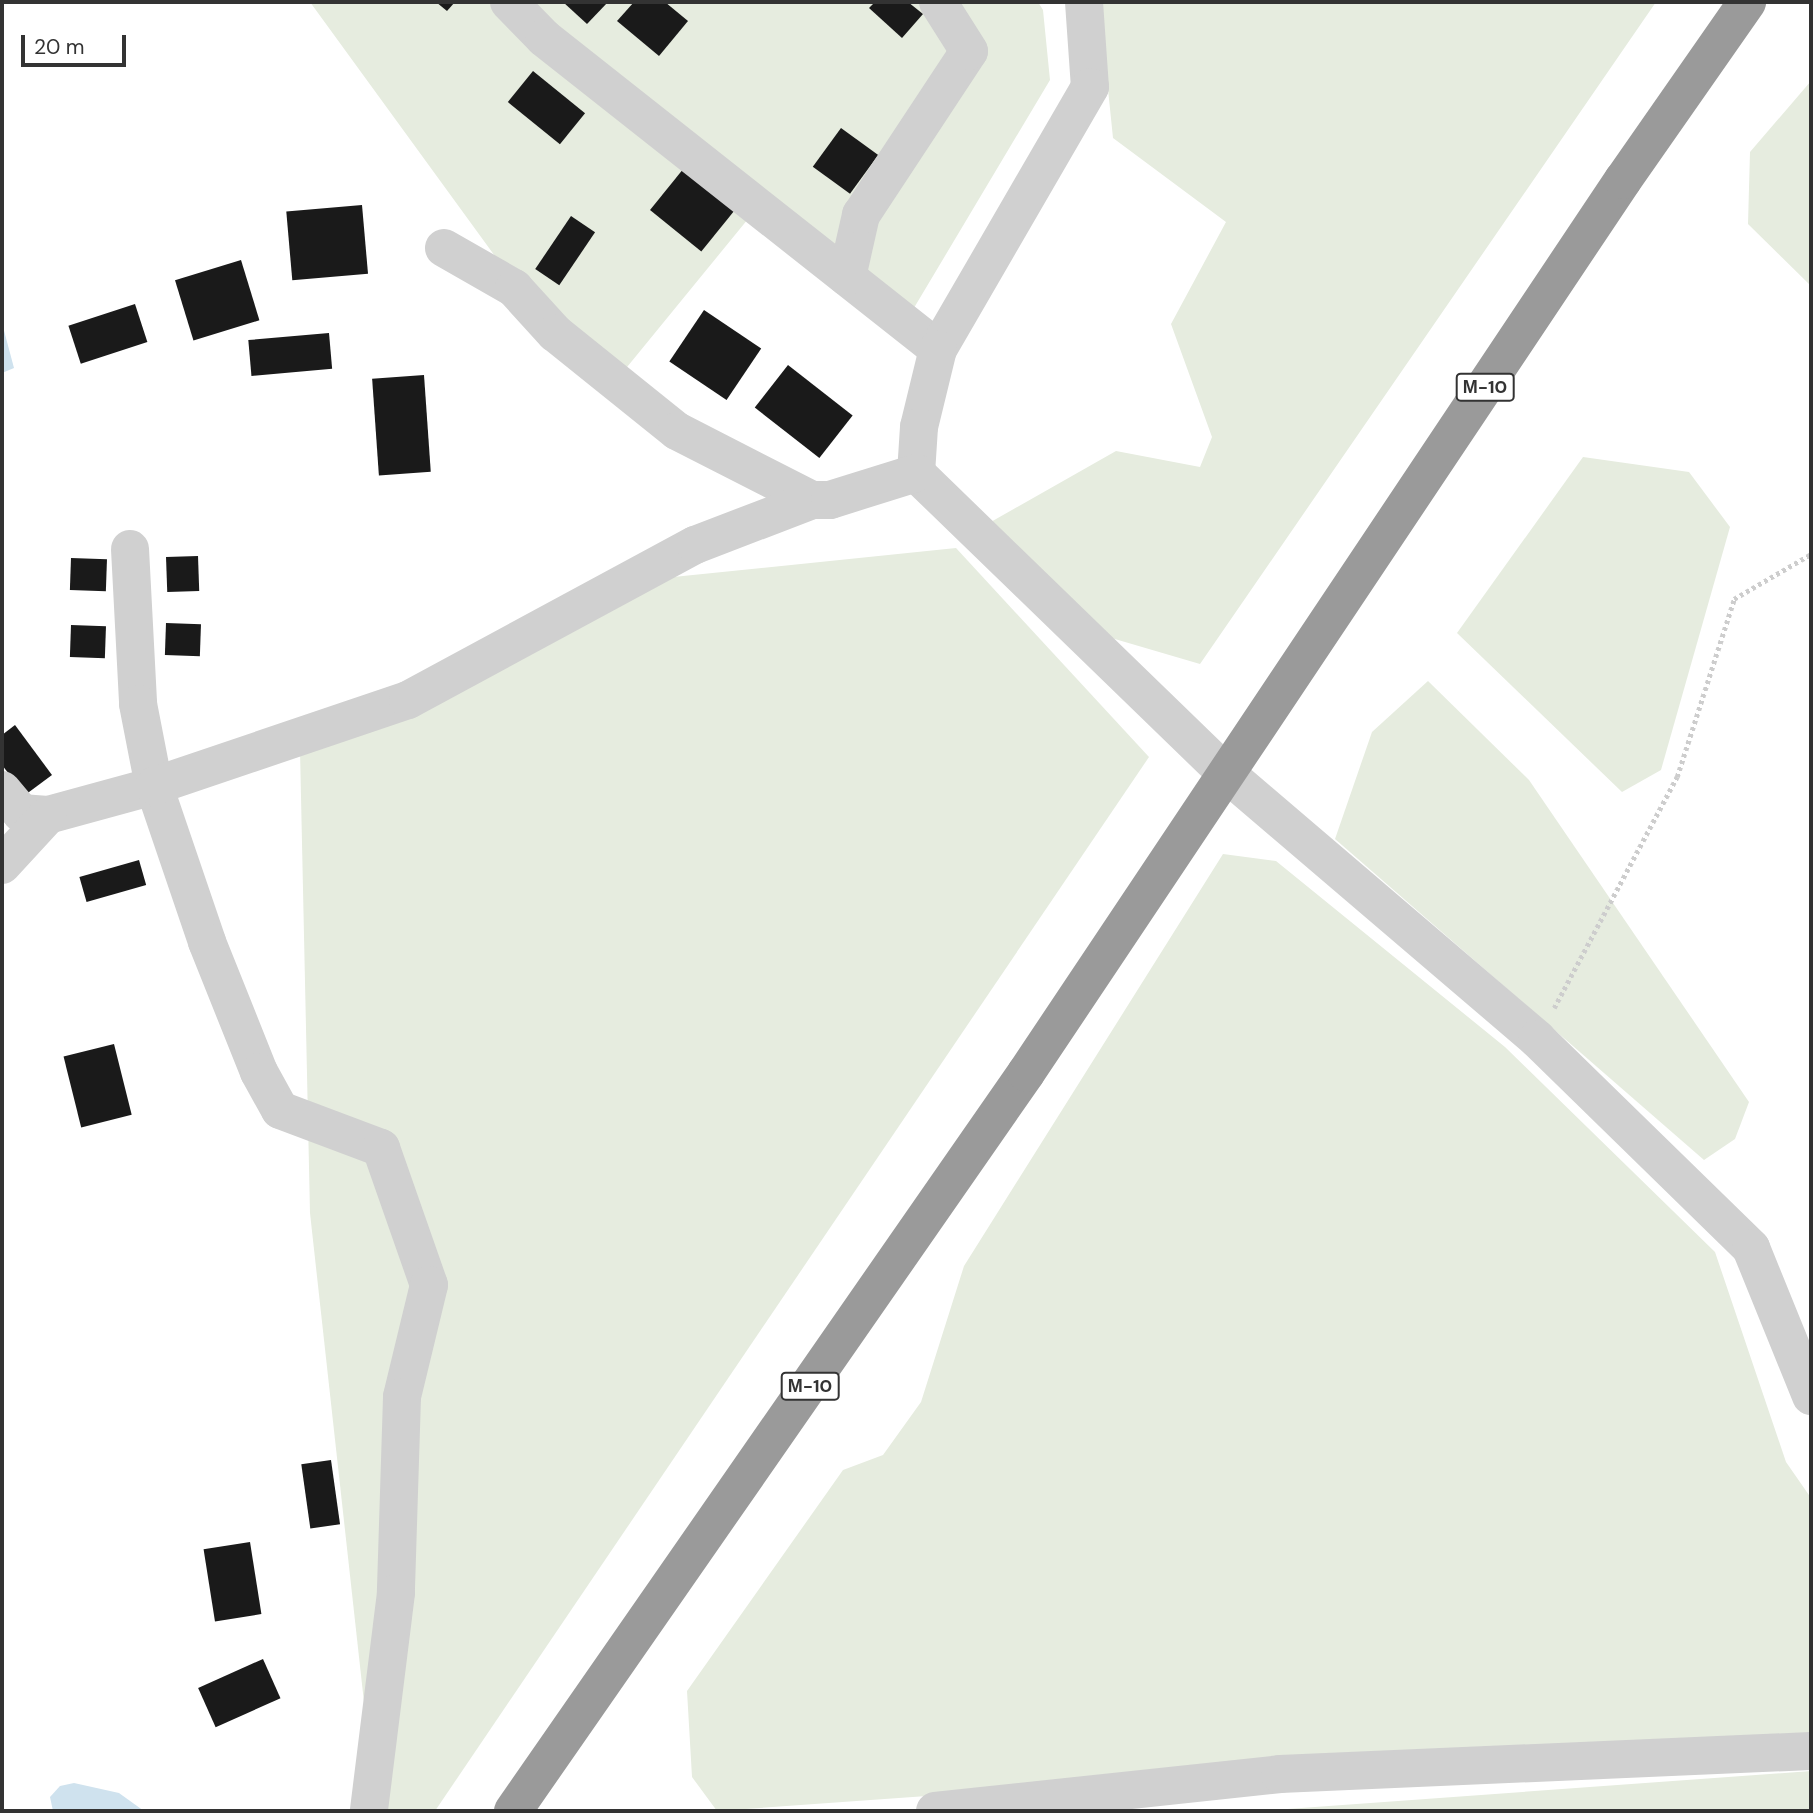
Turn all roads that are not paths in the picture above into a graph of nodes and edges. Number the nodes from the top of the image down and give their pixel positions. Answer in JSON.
{"nodes":[{"id":1,"x":509,"y":2,"type":"edge"},
{"id":2,"x":938,"y":2,"type":"edge"},
{"id":3,"x":1084,"y":2,"type":"edge"},
{"id":4,"x":1747,"y":2,"type":"edge"},
{"id":5,"x":444,"y":248,"type":"dead end"},
{"id":6,"x":847,"y":277,"type":"junction"},
{"id":7,"x":938,"y":349,"type":"junction"},
{"id":8,"x":916,"y":473,"type":"junction"},
{"id":9,"x":811,"y":500,"type":"junction"},
{"id":10,"x":130,"y":549,"type":"dead end"},
{"id":11,"x":1227,"y":774,"type":"junction"},
{"id":12,"x":154,"y":786,"type":"junction"},
{"id":13,"x":2,"y":790,"type":"edge"},
{"id":14,"x":48,"y":815,"type":"junction"},
{"id":15,"x":2,"y":866,"type":"edge"},
{"id":16,"x":1811,"y":1396,"type":"edge"},
{"id":17,"x":1811,"y":1751,"type":"edge"},
{"id":18,"x":369,"y":1811,"type":"edge"},
{"id":19,"x":513,"y":1811,"type":"edge"},
{"id":20,"x":935,"y":1811,"type":"edge"}],
"edges":[{"from":1,"to":6,"type":"street"},
{"from":2,"to":6,"type":"street"},
{"from":3,"to":7,"type":"street"},
{"from":4,"to":11,"type":"highway","number":"М-10"},
{"from":5,"to":9,"type":"street"},
{"from":6,"to":7,"type":"street"},
{"from":7,"to":8,"type":"street"},
{"from":8,"to":9,"type":"street"},
{"from":8,"to":11,"type":"street"},
{"from":9,"to":12,"type":"street"},
{"from":10,"to":12,"type":"street"},
{"from":11,"to":16,"type":"street"},
{"from":11,"to":19,"type":"highway","number":"М-10"},
{"from":12,"to":14,"type":"street"},
{"from":12,"to":18,"type":"street"},
{"from":13,"to":14,"type":"street"},
{"from":14,"to":15,"type":"street"},
{"from":17,"to":20,"type":"street"}]}
